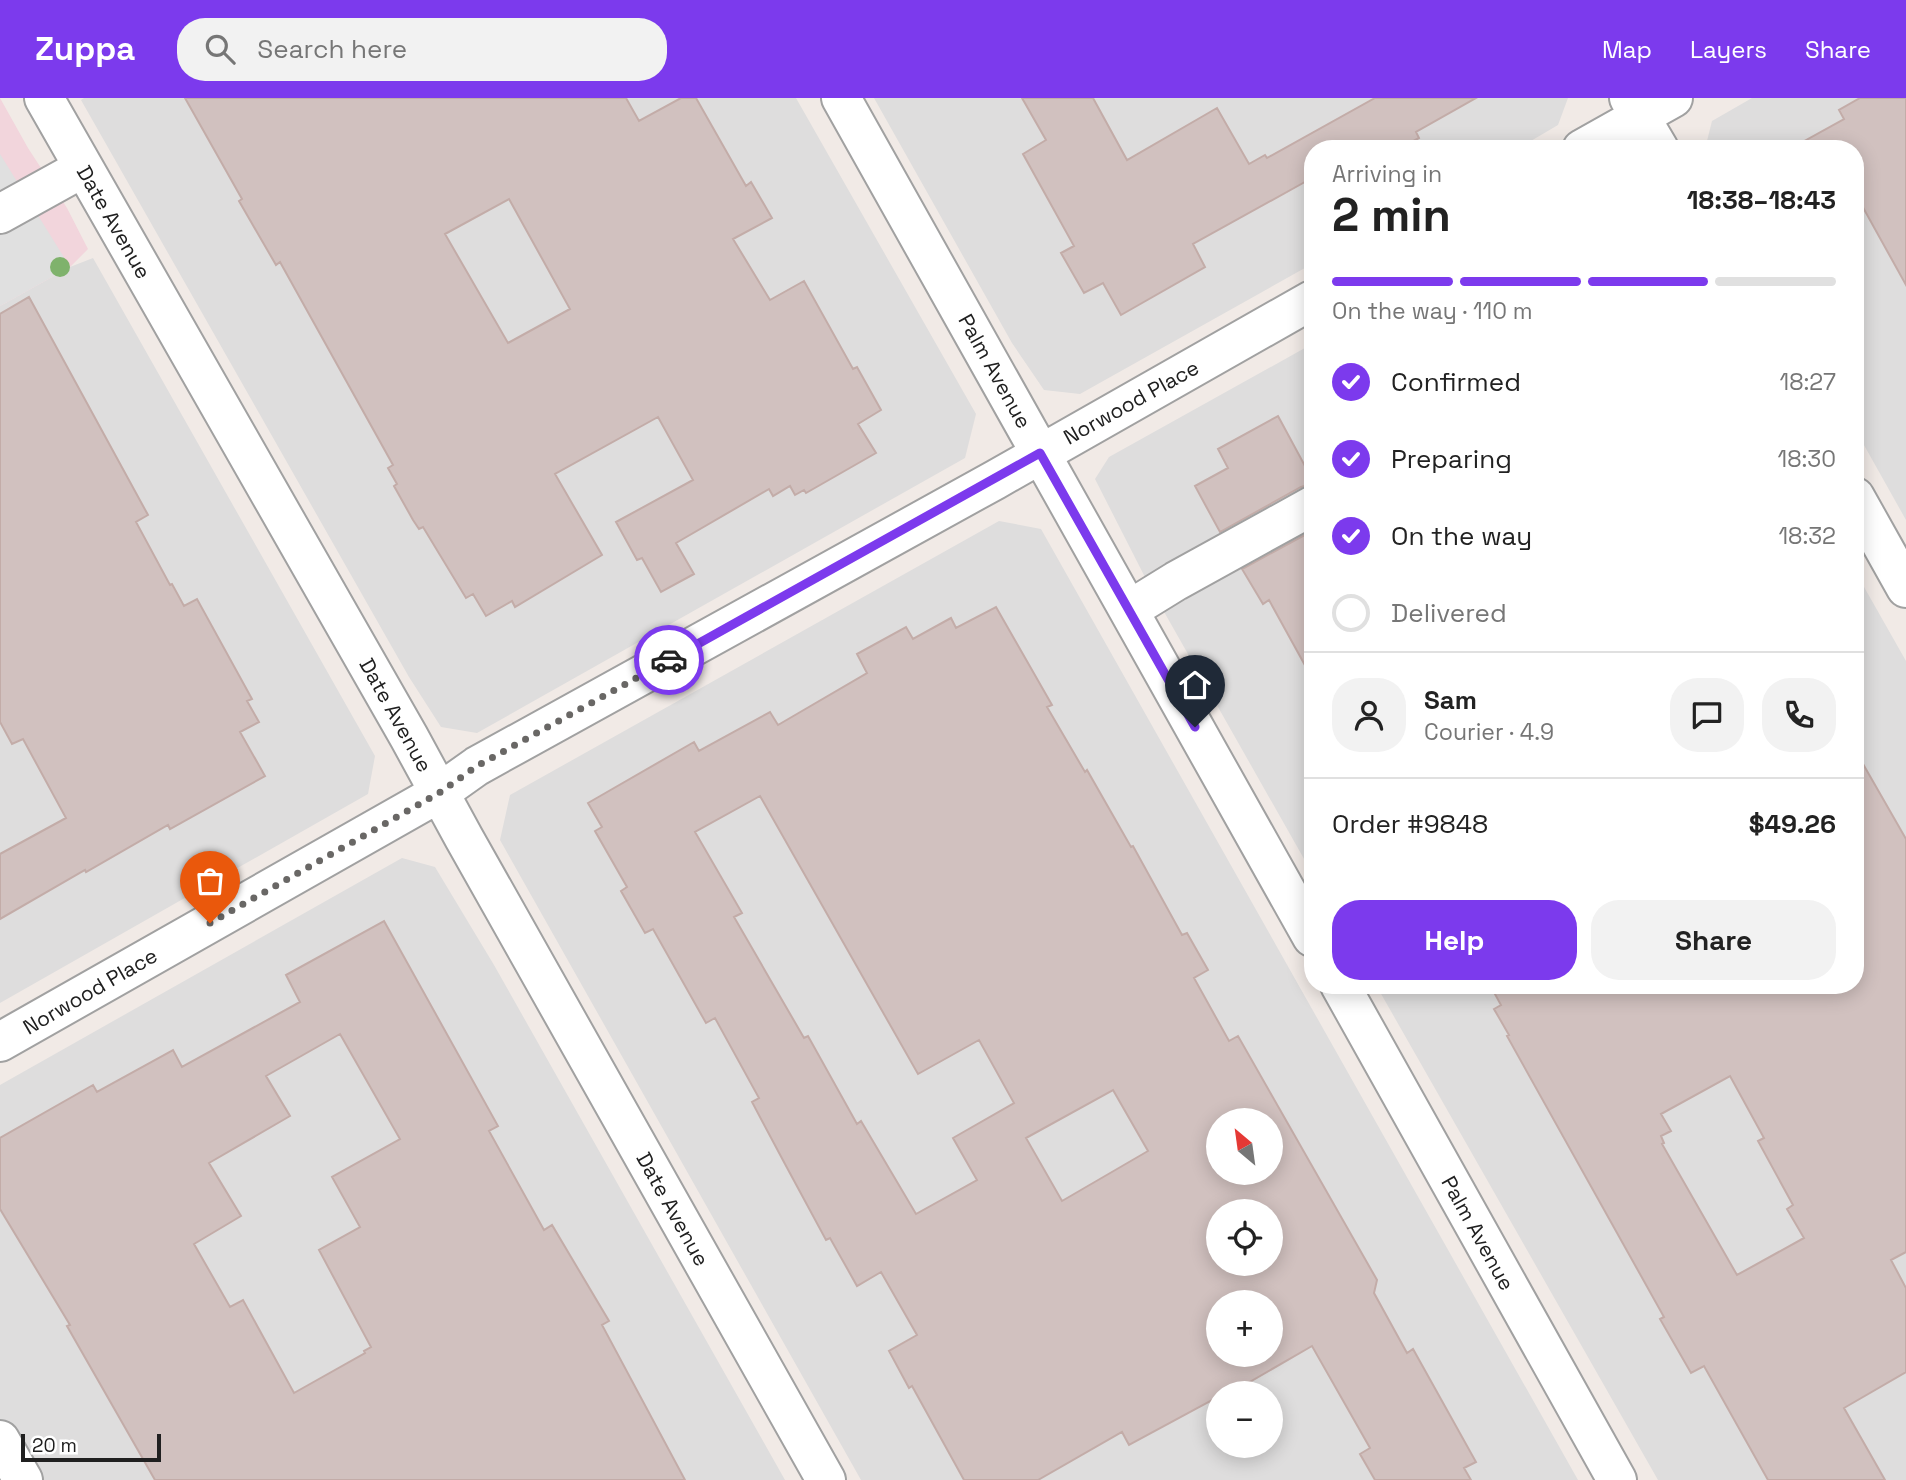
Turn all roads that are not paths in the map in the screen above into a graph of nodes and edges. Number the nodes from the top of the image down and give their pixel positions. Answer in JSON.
{"nodes":[{"id":1,"x":841,"y":98,"type":"edge"},
{"id":2,"x":1673,"y":98,"type":"edge"},
{"id":3,"x":52,"y":101,"type":"edge"},
{"id":4,"x":1635,"y":107,"type":"edge"},
{"id":5,"x":1593,"y":140,"type":"edge"},
{"id":6,"x":1654,"y":140,"type":"edge"},
{"id":7,"x":83,"y":168,"type":"junction"},
{"id":8,"x":0,"y":214,"type":"edge"},
{"id":9,"x":1304,"y":304,"type":"edge"},
{"id":10,"x":1040,"y":453,"type":"junction"},
{"id":11,"x":1304,"y":510,"type":"edge"},
{"id":12,"x":1864,"y":513,"type":"edge"},
{"id":13,"x":1906,"y":588,"type":"edge"},
{"id":14,"x":1129,"y":610,"type":"junction"},
{"id":15,"x":439,"y":793,"type":"junction"},
{"id":16,"x":1304,"y":923,"type":"edge"},
{"id":17,"x":1345,"y":994,"type":"edge"},
{"id":18,"x":0,"y":1042,"type":"edge"},
{"id":19,"x":0,"y":1440,"type":"edge"},
{"id":20,"x":23,"y":1480,"type":"edge"},
{"id":21,"x":826,"y":1480,"type":"edge"},
{"id":22,"x":1617,"y":1480,"type":"edge"}],
"edges":[{"from":1,"to":10,"type":"street","name":"Palm Avenue"},
{"from":2,"to":4,"type":"street"},
{"from":3,"to":7,"type":"street","name":"Date Avenue"},
{"from":4,"to":5,"type":"street"},
{"from":4,"to":6,"type":"street"},
{"from":7,"to":8,"type":"street"},
{"from":7,"to":15,"type":"street","name":"Date Avenue"},
{"from":9,"to":10,"type":"street","name":"Norwood Place"},
{"from":10,"to":14,"type":"street","name":"Palm Avenue"},
{"from":10,"to":15,"type":"street","name":"Norwood Place"},
{"from":11,"to":14,"type":"street"},
{"from":12,"to":13,"type":"street"},
{"from":14,"to":16,"type":"street","name":"Palm Avenue"},
{"from":15,"to":18,"type":"street","name":"Norwood Place"},
{"from":15,"to":21,"type":"street","name":"Date Avenue"},
{"from":17,"to":22,"type":"street","name":"Palm Avenue"},
{"from":19,"to":20,"type":"street"}]}
